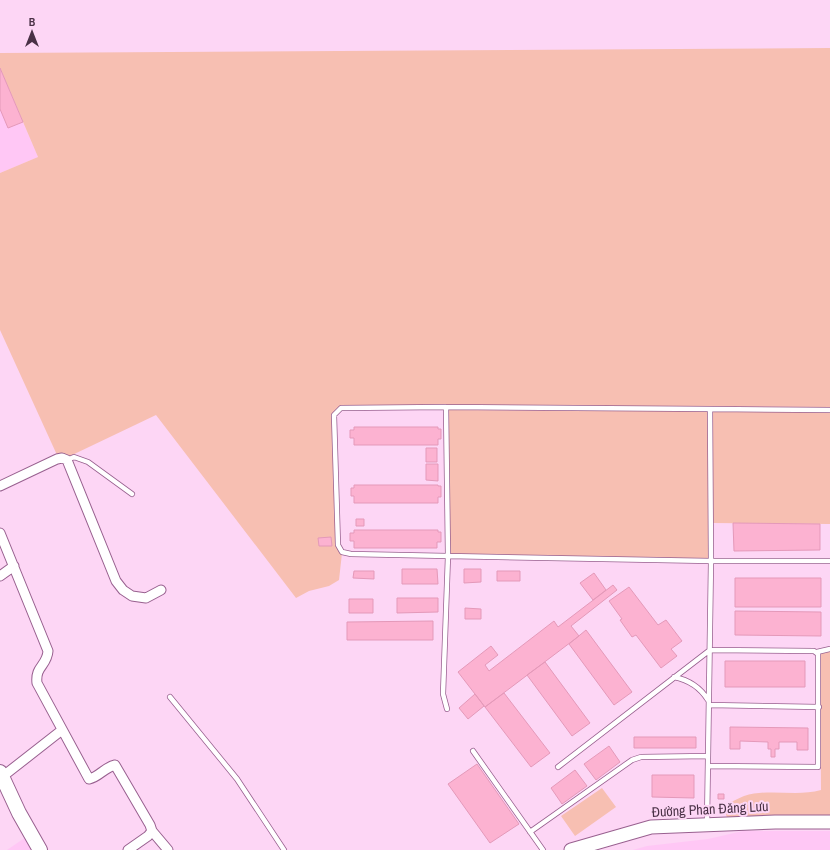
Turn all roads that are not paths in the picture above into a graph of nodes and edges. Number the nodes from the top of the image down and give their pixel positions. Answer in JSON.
{"nodes":[{"id":1,"x":446,"y":407,"type":"junction"},
{"id":2,"x":710,"y":409,"type":"junction"},
{"id":3,"x":830,"y":410,"type":"edge"},
{"id":4,"x":67,"y":460,"type":"junction"},
{"id":5,"x":0,"y":486,"type":"edge"},
{"id":6,"x":132,"y":494,"type":"dead end"},
{"id":7,"x":0,"y":533,"type":"edge"},
{"id":8,"x":448,"y":556,"type":"junction"},
{"id":9,"x":711,"y":561,"type":"junction"},
{"id":10,"x":830,"y":561,"type":"edge"},
{"id":11,"x":14,"y":566,"type":"junction"},
{"id":12,"x":0,"y":576,"type":"edge"},
{"id":13,"x":161,"y":590,"type":"dead end"},
{"id":14,"x":830,"y":649,"type":"edge"},
{"id":15,"x":710,"y":650,"type":"junction"},
{"id":16,"x":817,"y":652,"type":"junction"},
{"id":17,"x":674,"y":677,"type":"junction"},
{"id":18,"x":170,"y":697,"type":"dead end"},
{"id":19,"x":709,"y":702,"type":"junction"},
{"id":20,"x":819,"y":707,"type":"junction"},
{"id":21,"x":447,"y":709,"type":"dead end"},
{"id":22,"x":62,"y":730,"type":"junction"},
{"id":23,"x":473,"y":751,"type":"dead end"},
{"id":24,"x":708,"y":756,"type":"junction"},
{"id":25,"x":708,"y":766,"type":"junction"},
{"id":26,"x":558,"y":767,"type":"dead end"},
{"id":27,"x":1,"y":775,"type":"edge"},
{"id":28,"x":830,"y":822,"type":"edge"},
{"id":29,"x":707,"y":826,"type":"junction"},
{"id":30,"x":830,"y":828,"type":"edge"},
{"id":31,"x":152,"y":831,"type":"junction"},
{"id":32,"x":530,"y":832,"type":"junction"},
{"id":33,"x":40,"y":850,"type":"edge"},
{"id":34,"x":128,"y":850,"type":"edge"},
{"id":35,"x":168,"y":850,"type":"edge"},
{"id":36,"x":284,"y":850,"type":"edge"},
{"id":37,"x":542,"y":850,"type":"edge"},
{"id":38,"x":572,"y":850,"type":"edge"},
{"id":39,"x":595,"y":850,"type":"edge"}],
"edges":[{"from":1,"to":2,"type":"lane"},
{"from":1,"to":8,"type":"lane"},
{"from":1,"to":8,"type":"lane"},
{"from":2,"to":3,"type":"lane"},
{"from":2,"to":9,"type":"lane"},
{"from":4,"to":5,"type":"street"},
{"from":4,"to":6,"type":"lane"},
{"from":4,"to":13,"type":"street"},
{"from":7,"to":11,"type":"street"},
{"from":8,"to":9,"type":"lane"},
{"from":8,"to":21,"type":"lane"},
{"from":9,"to":10,"type":"lane"},
{"from":9,"to":15,"type":"lane"},
{"from":11,"to":12,"type":"street"},
{"from":11,"to":22,"type":"street"},
{"from":14,"to":16,"type":"lane"},
{"from":15,"to":16,"type":"lane"},
{"from":15,"to":17,"type":"lane"},
{"from":15,"to":19,"type":"lane"},
{"from":16,"to":20,"type":"lane"},
{"from":17,"to":19,"type":"lane"},
{"from":17,"to":26,"type":"lane"},
{"from":18,"to":36,"type":"lane"},
{"from":19,"to":20,"type":"lane"},
{"from":19,"to":24,"type":"lane"},
{"from":20,"to":25,"type":"lane"},
{"from":22,"to":27,"type":"street"},
{"from":22,"to":31,"type":"street"},
{"from":23,"to":32,"type":"lane"},
{"from":24,"to":25,"type":"lane"},
{"from":24,"to":32,"type":"lane"},
{"from":25,"to":29,"type":"lane"},
{"from":27,"to":33,"type":"main road"},
{"from":28,"to":29,"type":"street","name":"Đường Phan Đăng Lưu"},
{"from":29,"to":30,"type":"street","name":"Đường Phan Đăng Lưu"},
{"from":29,"to":38,"type":"street","name":"Đường Phan Đăng Lưu"},
{"from":29,"to":39,"type":"street","name":"Đường Phan Đăng Lưu"},
{"from":31,"to":34,"type":"street"},
{"from":31,"to":35,"type":"street"},
{"from":32,"to":37,"type":"lane"}]}
